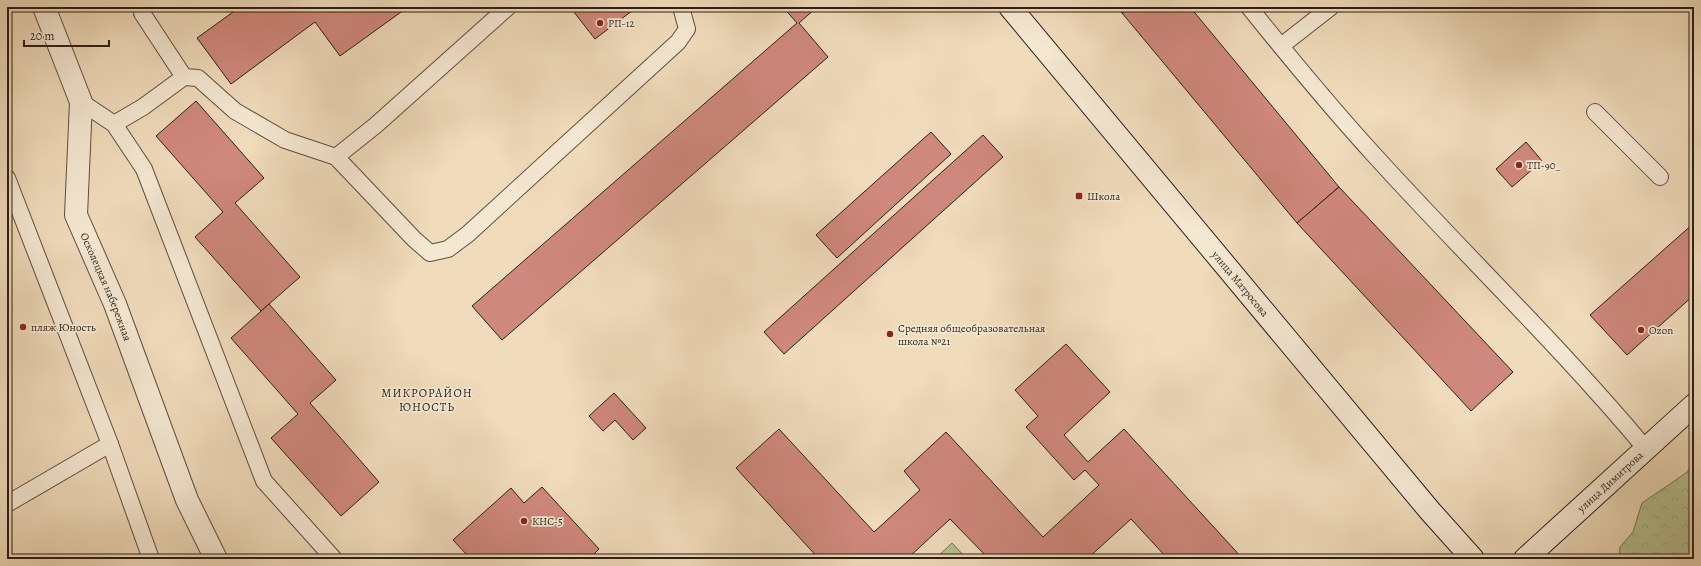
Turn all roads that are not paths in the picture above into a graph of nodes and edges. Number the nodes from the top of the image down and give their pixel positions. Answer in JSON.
{"nodes":[{"id":1,"x":44,"y":7,"type":"edge"},
{"id":2,"x":508,"y":7,"type":"edge"},
{"id":3,"x":682,"y":7,"type":"edge"},
{"id":4,"x":1010,"y":7,"type":"edge"},
{"id":5,"x":1249,"y":7,"type":"edge"},
{"id":6,"x":1332,"y":7,"type":"edge"},
{"id":7,"x":142,"y":14,"type":"dead end"},
{"id":8,"x":1281,"y":46,"type":"junction"},
{"id":9,"x":184,"y":77,"type":"junction"},
{"id":10,"x":81,"y":102,"type":"junction"},
{"id":11,"x":1595,"y":112,"type":"dead end"},
{"id":12,"x":114,"y":124,"type":"junction"},
{"id":13,"x":336,"y":157,"type":"junction"},
{"id":14,"x":1660,"y":177,"type":"dead end"},
{"id":15,"x":7,"y":178,"type":"edge"},
{"id":16,"x":1694,"y":405,"type":"edge"},
{"id":17,"x":110,"y":444,"type":"junction"},
{"id":18,"x":1646,"y":449,"type":"junction"},
{"id":19,"x":7,"y":504,"type":"edge"},
{"id":20,"x":151,"y":559,"type":"edge"},
{"id":21,"x":216,"y":559,"type":"edge"},
{"id":22,"x":334,"y":559,"type":"edge"},
{"id":23,"x":1473,"y":559,"type":"edge"},
{"id":24,"x":1525,"y":559,"type":"edge"}],
"edges":[{"from":1,"to":10,"type":"main road","name":"Осколецкая набережная"},
{"from":2,"to":13,"type":"lane"},
{"from":3,"to":13,"type":"lane"},
{"from":4,"to":23,"type":"main road","name":"улица Матросова"},
{"from":5,"to":8,"type":"lane"},
{"from":6,"to":8,"type":"lane"},
{"from":7,"to":9,"type":"lane"},
{"from":8,"to":18,"type":"lane"},
{"from":9,"to":12,"type":"lane"},
{"from":9,"to":13,"type":"lane"},
{"from":10,"to":12,"type":"lane"},
{"from":10,"to":21,"type":"main road","name":"Осколецкая набережная"},
{"from":11,"to":14,"type":"lane"},
{"from":12,"to":22,"type":"lane"},
{"from":15,"to":17,"type":"lane"},
{"from":16,"to":18,"type":"main road","name":"улица Димитрова"},
{"from":17,"to":19,"type":"lane"},
{"from":17,"to":20,"type":"lane"},
{"from":18,"to":24,"type":"main road","name":"улица Димитрова"}]}
